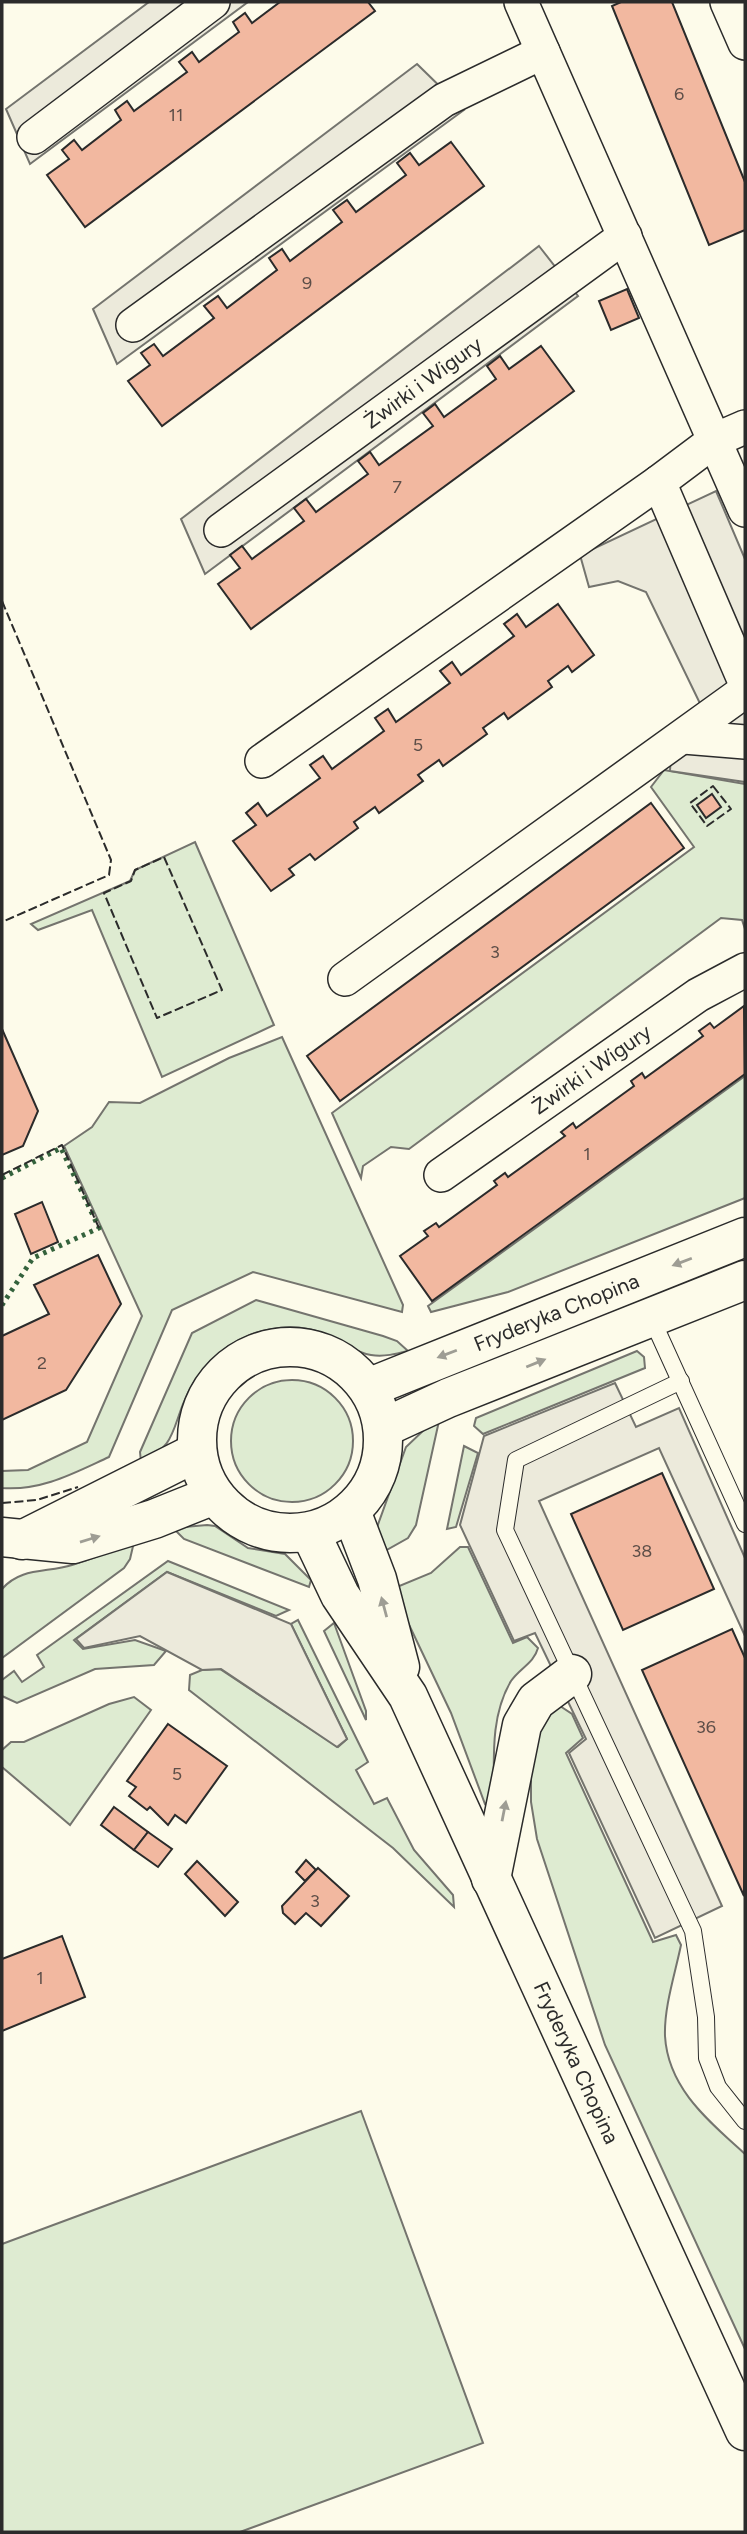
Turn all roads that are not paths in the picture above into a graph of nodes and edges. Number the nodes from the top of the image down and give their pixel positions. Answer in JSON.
{"nodes":[{"id":1,"x":213,"y":2,"type":"edge"},
{"id":2,"x":521,"y":2,"type":"edge"},
{"id":3,"x":727,"y":2,"type":"edge"},
{"id":4,"x":745,"y":43,"type":"edge"},
{"id":5,"x":543,"y":52,"type":"junction"},
{"id":6,"x":34,"y":137,"type":"dead end"},
{"id":7,"x":625,"y":236,"type":"junction"},
{"id":8,"x":133,"y":325,"type":"dead end"},
{"id":9,"x":745,"y":426,"type":"edge"},
{"id":10,"x":715,"y":440,"type":"junction"},
{"id":11,"x":659,"y":482,"type":"junction"},
{"id":12,"x":745,"y":510,"type":"edge"},
{"id":13,"x":221,"y":530,"type":"dead end"},
{"id":14,"x":745,"y":682,"type":"edge"},
{"id":15,"x":745,"y":691,"type":"edge"},
{"id":16,"x":684,"y":737,"type":"junction"},
{"id":17,"x":745,"y":742,"type":"edge"},
{"id":18,"x":262,"y":761,"type":"dead end"},
{"id":19,"x":745,"y":970,"type":"edge"},
{"id":20,"x":345,"y":979,"type":"dead end"},
{"id":21,"x":441,"y":1175,"type":"dead end"},
{"id":22,"x":745,"y":1237,"type":"edge"},
{"id":23,"x":745,"y":1280,"type":"edge"},
{"id":24,"x":651,"y":1317,"type":"junction"},
{"id":25,"x":681,"y":1381,"type":"junction"},
{"id":26,"x":368,"y":1388,"type":"junction"},
{"id":27,"x":383,"y":1428,"type":"junction"},
{"id":28,"x":197,"y":1452,"type":"junction"},
{"id":29,"x":214,"y":1495,"type":"junction"},
{"id":30,"x":351,"y":1511,"type":"junction"},
{"id":31,"x":745,"y":1524,"type":"edge"},
{"id":32,"x":310,"y":1532,"type":"junction"},
{"id":33,"x":12,"y":1539,"type":"edge"},
{"id":34,"x":572,"y":1674,"type":"junction"},
{"id":35,"x":408,"y":1696,"type":"junction"},
{"id":36,"x":491,"y":1878,"type":"junction"},
{"id":37,"x":745,"y":2122,"type":"edge"},
{"id":38,"x":745,"y":2431,"type":"edge"}],
"edges":[{"from":1,"to":6,"type":"street"},
{"from":2,"to":5,"type":"street"},
{"from":3,"to":4,"type":"street"},
{"from":5,"to":7,"type":"street"},
{"from":5,"to":8,"type":"street"},
{"from":7,"to":10,"type":"street"},
{"from":7,"to":13,"type":"street","name":"Żwirki i Wigury"},
{"from":9,"to":10,"type":"street"},
{"from":10,"to":11,"type":"street"},
{"from":10,"to":12,"type":"street"},
{"from":11,"to":14,"type":"street"},
{"from":11,"to":18,"type":"street"},
{"from":15,"to":16,"type":"street"},
{"from":16,"to":17,"type":"street"},
{"from":16,"to":20,"type":"street"},
{"from":19,"to":21,"type":"street","name":"Żwirki i Wigury"},
{"from":22,"to":26,"type":"main road","name":"Fryderyka Chopina","one_way":true},
{"from":23,"to":24,"type":"main road","name":"Fryderyka Chopina"},
{"from":24,"to":25,"type":"lane"},
{"from":27,"to":24,"type":"main road","name":"Fryderyka Chopina","one_way":true},
{"from":25,"to":31,"type":"lane"},
{"from":25,"to":34,"type":"lane"},
{"from":26,"to":27,"type":"main road"},
{"from":26,"to":28,"type":"main road"},
{"from":27,"to":30,"type":"main road"},
{"from":28,"to":29,"type":"main road"},
{"from":28,"to":33,"type":"main road"},
{"from":29,"to":32,"type":"main road"},
{"from":33,"to":29,"type":"main road","one_way":true},
{"from":30,"to":32,"type":"main road"},
{"from":35,"to":30,"type":"main road","name":"Fryderyka Chopina","one_way":true},
{"from":32,"to":35,"type":"main road","name":"Fryderyka Chopina"},
{"from":36,"to":34,"type":"main road","one_way":true},
{"from":34,"to":37,"type":"lane"},
{"from":35,"to":36,"type":"main road","name":"Fryderyka Chopina"},
{"from":36,"to":38,"type":"main road","name":"Fryderyka Chopina"}]}
